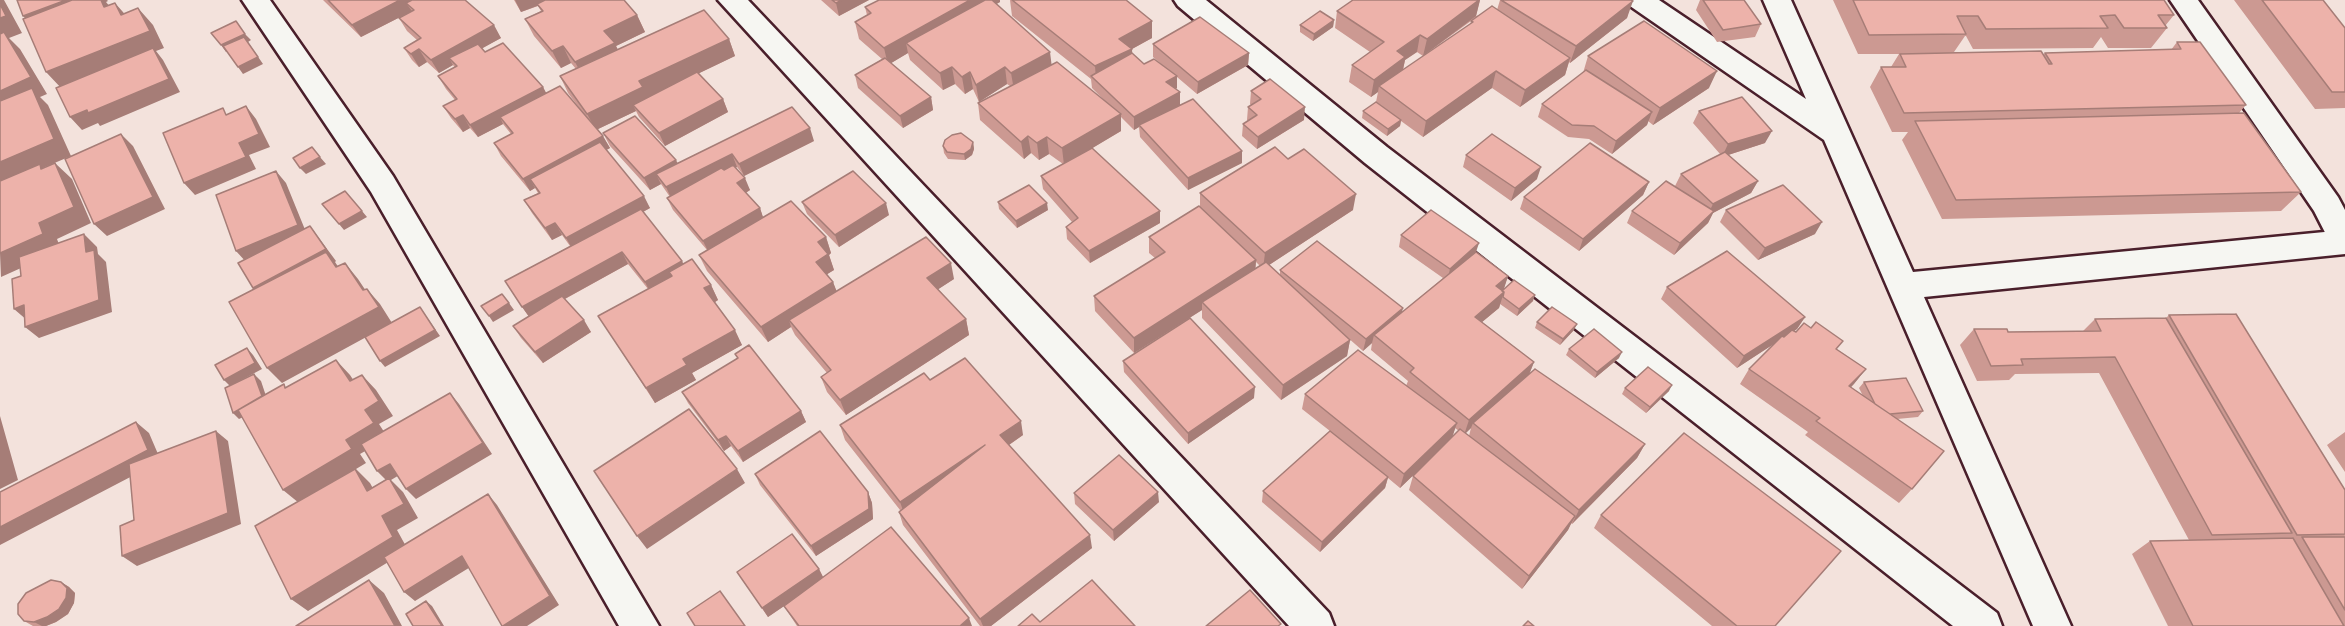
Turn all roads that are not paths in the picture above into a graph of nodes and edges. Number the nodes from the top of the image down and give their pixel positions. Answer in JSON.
{"nodes":[{"id":1,"x":256,"y":0,"type":"edge"},
{"id":2,"x":732,"y":0,"type":"edge"},
{"id":3,"x":1188,"y":0,"type":"edge"},
{"id":4,"x":1640,"y":0,"type":"edge"},
{"id":5,"x":1777,"y":0,"type":"edge"},
{"id":6,"x":2184,"y":0,"type":"edge"},
{"id":7,"x":1833,"y":132,"type":"junction"},
{"id":8,"x":2345,"y":241,"type":"edge"},
{"id":9,"x":1904,"y":286,"type":"junction"},
{"id":10,"x":640,"y":626,"type":"edge"},
{"id":11,"x":1316,"y":626,"type":"edge"},
{"id":12,"x":1983,"y":626,"type":"edge"},
{"id":13,"x":2052,"y":626,"type":"edge"}],
"edges":[{"from":1,"to":10,"type":"street"},
{"from":2,"to":11,"type":"street"},
{"from":3,"to":12,"type":"street"},
{"from":4,"to":7,"type":"street"},
{"from":5,"to":7,"type":"street"},
{"from":6,"to":8,"type":"street"},
{"from":7,"to":9,"type":"street"},
{"from":8,"to":9,"type":"street"},
{"from":9,"to":13,"type":"street"}]}
